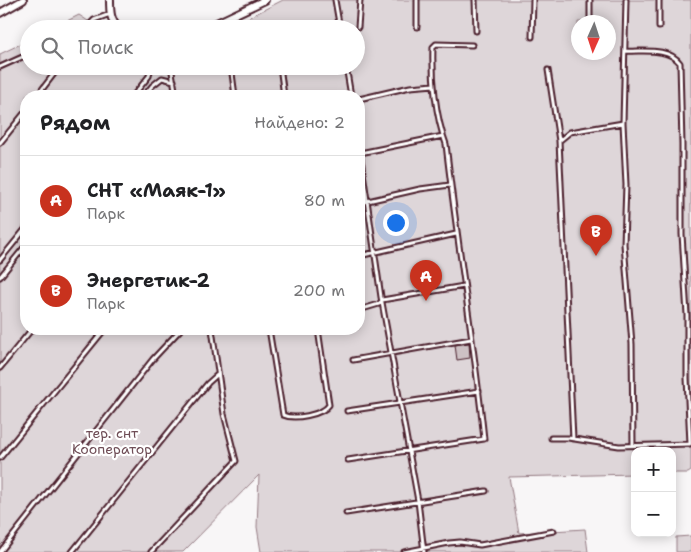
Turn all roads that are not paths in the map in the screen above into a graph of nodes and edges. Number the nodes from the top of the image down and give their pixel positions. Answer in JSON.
{"nodes":[{"id":1,"x":23,"y":0,"type":"edge"},
{"id":2,"x":110,"y":0,"type":"edge"},
{"id":3,"x":265,"y":0,"type":"edge"},
{"id":4,"x":335,"y":0,"type":"edge"},
{"id":5,"x":360,"y":0,"type":"edge"},
{"id":6,"x":417,"y":0,"type":"edge"},
{"id":7,"x":475,"y":0,"type":"edge"},
{"id":8,"x":533,"y":0,"type":"edge"},
{"id":9,"x":590,"y":0,"type":"edge"},
{"id":10,"x":626,"y":0,"type":"edge"},
{"id":11,"x":659,"y":0,"type":"edge"},
{"id":12,"x":0,"y":13,"type":"edge"},
{"id":13,"x":110,"y":14,"type":"junction"},
{"id":14,"x":590,"y":15,"type":"edge"},
{"id":15,"x":94,"y":20,"type":"edge"},
{"id":16,"x":112,"y":20,"type":"edge"},
{"id":17,"x":223,"y":20,"type":"edge"},
{"id":18,"x":338,"y":20,"type":"edge"},
{"id":19,"x":359,"y":20,"type":"edge"},
{"id":20,"x":417,"y":27,"type":"dead end"},
{"id":21,"x":659,"y":27,"type":"dead end"},
{"id":22,"x":476,"y":31,"type":"dead end"},
{"id":23,"x":532,"y":37,"type":"dead end"},
{"id":24,"x":472,"y":45,"type":"dead end"},
{"id":25,"x":626,"y":51,"type":"junction"},
{"id":26,"x":20,"y":58,"type":"edge"},
{"id":27,"x":0,"y":67,"type":"edge"},
{"id":28,"x":548,"y":70,"type":"dead end"},
{"id":29,"x":53,"y":75,"type":"edge"},
{"id":30,"x":149,"y":75,"type":"edge"},
{"id":31,"x":173,"y":75,"type":"edge"},
{"id":32,"x":232,"y":75,"type":"edge"},
{"id":33,"x":281,"y":75,"type":"edge"},
{"id":34,"x":348,"y":75,"type":"edge"},
{"id":35,"x":174,"y":81,"type":"junction"},
{"id":36,"x":434,"y":85,"type":"junction"},
{"id":37,"x":42,"y":90,"type":"edge"},
{"id":38,"x":138,"y":90,"type":"edge"},
{"id":39,"x":149,"y":90,"type":"edge"},
{"id":40,"x":175,"y":90,"type":"edge"},
{"id":41,"x":234,"y":90,"type":"edge"},
{"id":42,"x":283,"y":90,"type":"edge"},
{"id":43,"x":350,"y":90,"type":"edge"},
{"id":44,"x":365,"y":98,"type":"edge"},
{"id":45,"x":20,"y":118,"type":"edge"},
{"id":46,"x":623,"y":123,"type":"junction"},
{"id":47,"x":443,"y":136,"type":"junction"},
{"id":48,"x":559,"y":141,"type":"junction"},
{"id":49,"x":0,"y":143,"type":"edge"},
{"id":50,"x":365,"y":152,"type":"edge"},
{"id":51,"x":450,"y":185,"type":"junction"},
{"id":52,"x":365,"y":189,"type":"edge"},
{"id":53,"x":367,"y":201,"type":"junction"},
{"id":54,"x":456,"y":234,"type":"junction"},
{"id":55,"x":20,"y":235,"type":"edge"},
{"id":56,"x":20,"y":252,"type":"edge"},
{"id":57,"x":375,"y":252,"type":"junction"},
{"id":58,"x":365,"y":254,"type":"edge"},
{"id":59,"x":0,"y":260,"type":"edge"},
{"id":60,"x":0,"y":277,"type":"edge"},
{"id":61,"x":464,"y":286,"type":"junction"},
{"id":62,"x":382,"y":300,"type":"junction"},
{"id":63,"x":365,"y":308,"type":"edge"},
{"id":64,"x":27,"y":335,"type":"edge"},
{"id":65,"x":101,"y":335,"type":"edge"},
{"id":66,"x":175,"y":335,"type":"edge"},
{"id":67,"x":213,"y":335,"type":"edge"},
{"id":68,"x":270,"y":335,"type":"edge"},
{"id":69,"x":319,"y":335,"type":"edge"},
{"id":70,"x":471,"y":339,"type":"junction"},
{"id":71,"x":392,"y":352,"type":"junction"},
{"id":72,"x":353,"y":360,"type":"dead end"},
{"id":73,"x":0,"y":368,"type":"edge"},
{"id":74,"x":218,"y":374,"type":"junction"},
{"id":75,"x":479,"y":392,"type":"junction"},
{"id":76,"x":399,"y":402,"type":"junction"},
{"id":77,"x":347,"y":411,"type":"dead end"},
{"id":78,"x":551,"y":438,"type":"dead end"},
{"id":79,"x":573,"y":439,"type":"junction"},
{"id":80,"x":633,"y":446,"type":"junction"},
{"id":81,"x":409,"y":450,"type":"junction"},
{"id":82,"x":0,"y":458,"type":"edge"},
{"id":83,"x":348,"y":460,"type":"dead end"},
{"id":84,"x":486,"y":491,"type":"dead end"},
{"id":85,"x":418,"y":501,"type":"junction"},
{"id":86,"x":346,"y":513,"type":"dead end"},
{"id":87,"x":554,"y":531,"type":"dead end"},
{"id":88,"x":424,"y":550,"type":"edge"},
{"id":89,"x":0,"y":552,"type":"edge"},
{"id":90,"x":72,"y":552,"type":"edge"},
{"id":91,"x":151,"y":552,"type":"edge"},
{"id":92,"x":404,"y":552,"type":"edge"}],
"edges":[{"from":1,"to":12,"type":"street"},
{"from":2,"to":13,"type":"street"},
{"from":3,"to":17,"type":"street"},
{"from":4,"to":18,"type":"lane"},
{"from":5,"to":19,"type":"lane"},
{"from":6,"to":20,"type":"lane"},
{"from":7,"to":22,"type":"lane"},
{"from":8,"to":23,"type":"lane"},
{"from":9,"to":14,"type":"lane"},
{"from":10,"to":25,"type":"lane"},
{"from":11,"to":21,"type":"lane"},
{"from":13,"to":15,"type":"lane"},
{"from":13,"to":16,"type":"street"},
{"from":24,"to":36,"type":"lane"},
{"from":25,"to":46,"type":"lane"},
{"from":25,"to":80,"type":"lane"},
{"from":26,"to":27,"type":"lane"},
{"from":28,"to":48,"type":"lane"},
{"from":29,"to":37,"type":"lane"},
{"from":30,"to":38,"type":"lane"},
{"from":31,"to":35,"type":"lane"},
{"from":32,"to":41,"type":"lane"},
{"from":33,"to":42,"type":"lane"},
{"from":34,"to":43,"type":"lane"},
{"from":35,"to":39,"type":"lane"},
{"from":35,"to":40,"type":"lane"},
{"from":36,"to":44,"type":"lane"},
{"from":36,"to":47,"type":"lane"},
{"from":45,"to":49,"type":"lane"},
{"from":46,"to":48,"type":"lane"},
{"from":46,"to":80,"type":"lane"},
{"from":47,"to":50,"type":"lane"},
{"from":47,"to":51,"type":"lane"},
{"from":48,"to":79,"type":"lane"},
{"from":51,"to":53,"type":"lane"},
{"from":51,"to":54,"type":"lane"},
{"from":52,"to":53,"type":"lane"},
{"from":53,"to":57,"type":"lane"},
{"from":54,"to":57,"type":"lane"},
{"from":54,"to":61,"type":"lane"},
{"from":55,"to":59,"type":"lane"},
{"from":56,"to":60,"type":"lane"},
{"from":57,"to":58,"type":"lane"},
{"from":57,"to":62,"type":"lane"},
{"from":61,"to":62,"type":"lane"},
{"from":61,"to":70,"type":"lane"},
{"from":62,"to":63,"type":"lane"},
{"from":62,"to":71,"type":"lane"},
{"from":64,"to":73,"type":"lane"},
{"from":65,"to":82,"type":"lane"},
{"from":66,"to":89,"type":"lane"},
{"from":67,"to":74,"type":"lane"},
{"from":68,"to":69,"type":"lane"},
{"from":70,"to":71,"type":"lane"},
{"from":70,"to":75,"type":"lane"},
{"from":71,"to":72,"type":"lane"},
{"from":71,"to":76,"type":"lane"},
{"from":74,"to":90,"type":"lane"},
{"from":74,"to":91,"type":"lane"},
{"from":75,"to":76,"type":"lane"},
{"from":75,"to":81,"type":"lane"},
{"from":76,"to":77,"type":"lane"},
{"from":76,"to":81,"type":"lane"},
{"from":78,"to":79,"type":"lane"},
{"from":79,"to":80,"type":"lane"},
{"from":81,"to":83,"type":"lane"},
{"from":81,"to":85,"type":"lane"},
{"from":84,"to":85,"type":"lane"},
{"from":85,"to":86,"type":"lane"},
{"from":85,"to":88,"type":"lane"},
{"from":87,"to":88,"type":"lane"},
{"from":88,"to":92,"type":"lane"}]}
